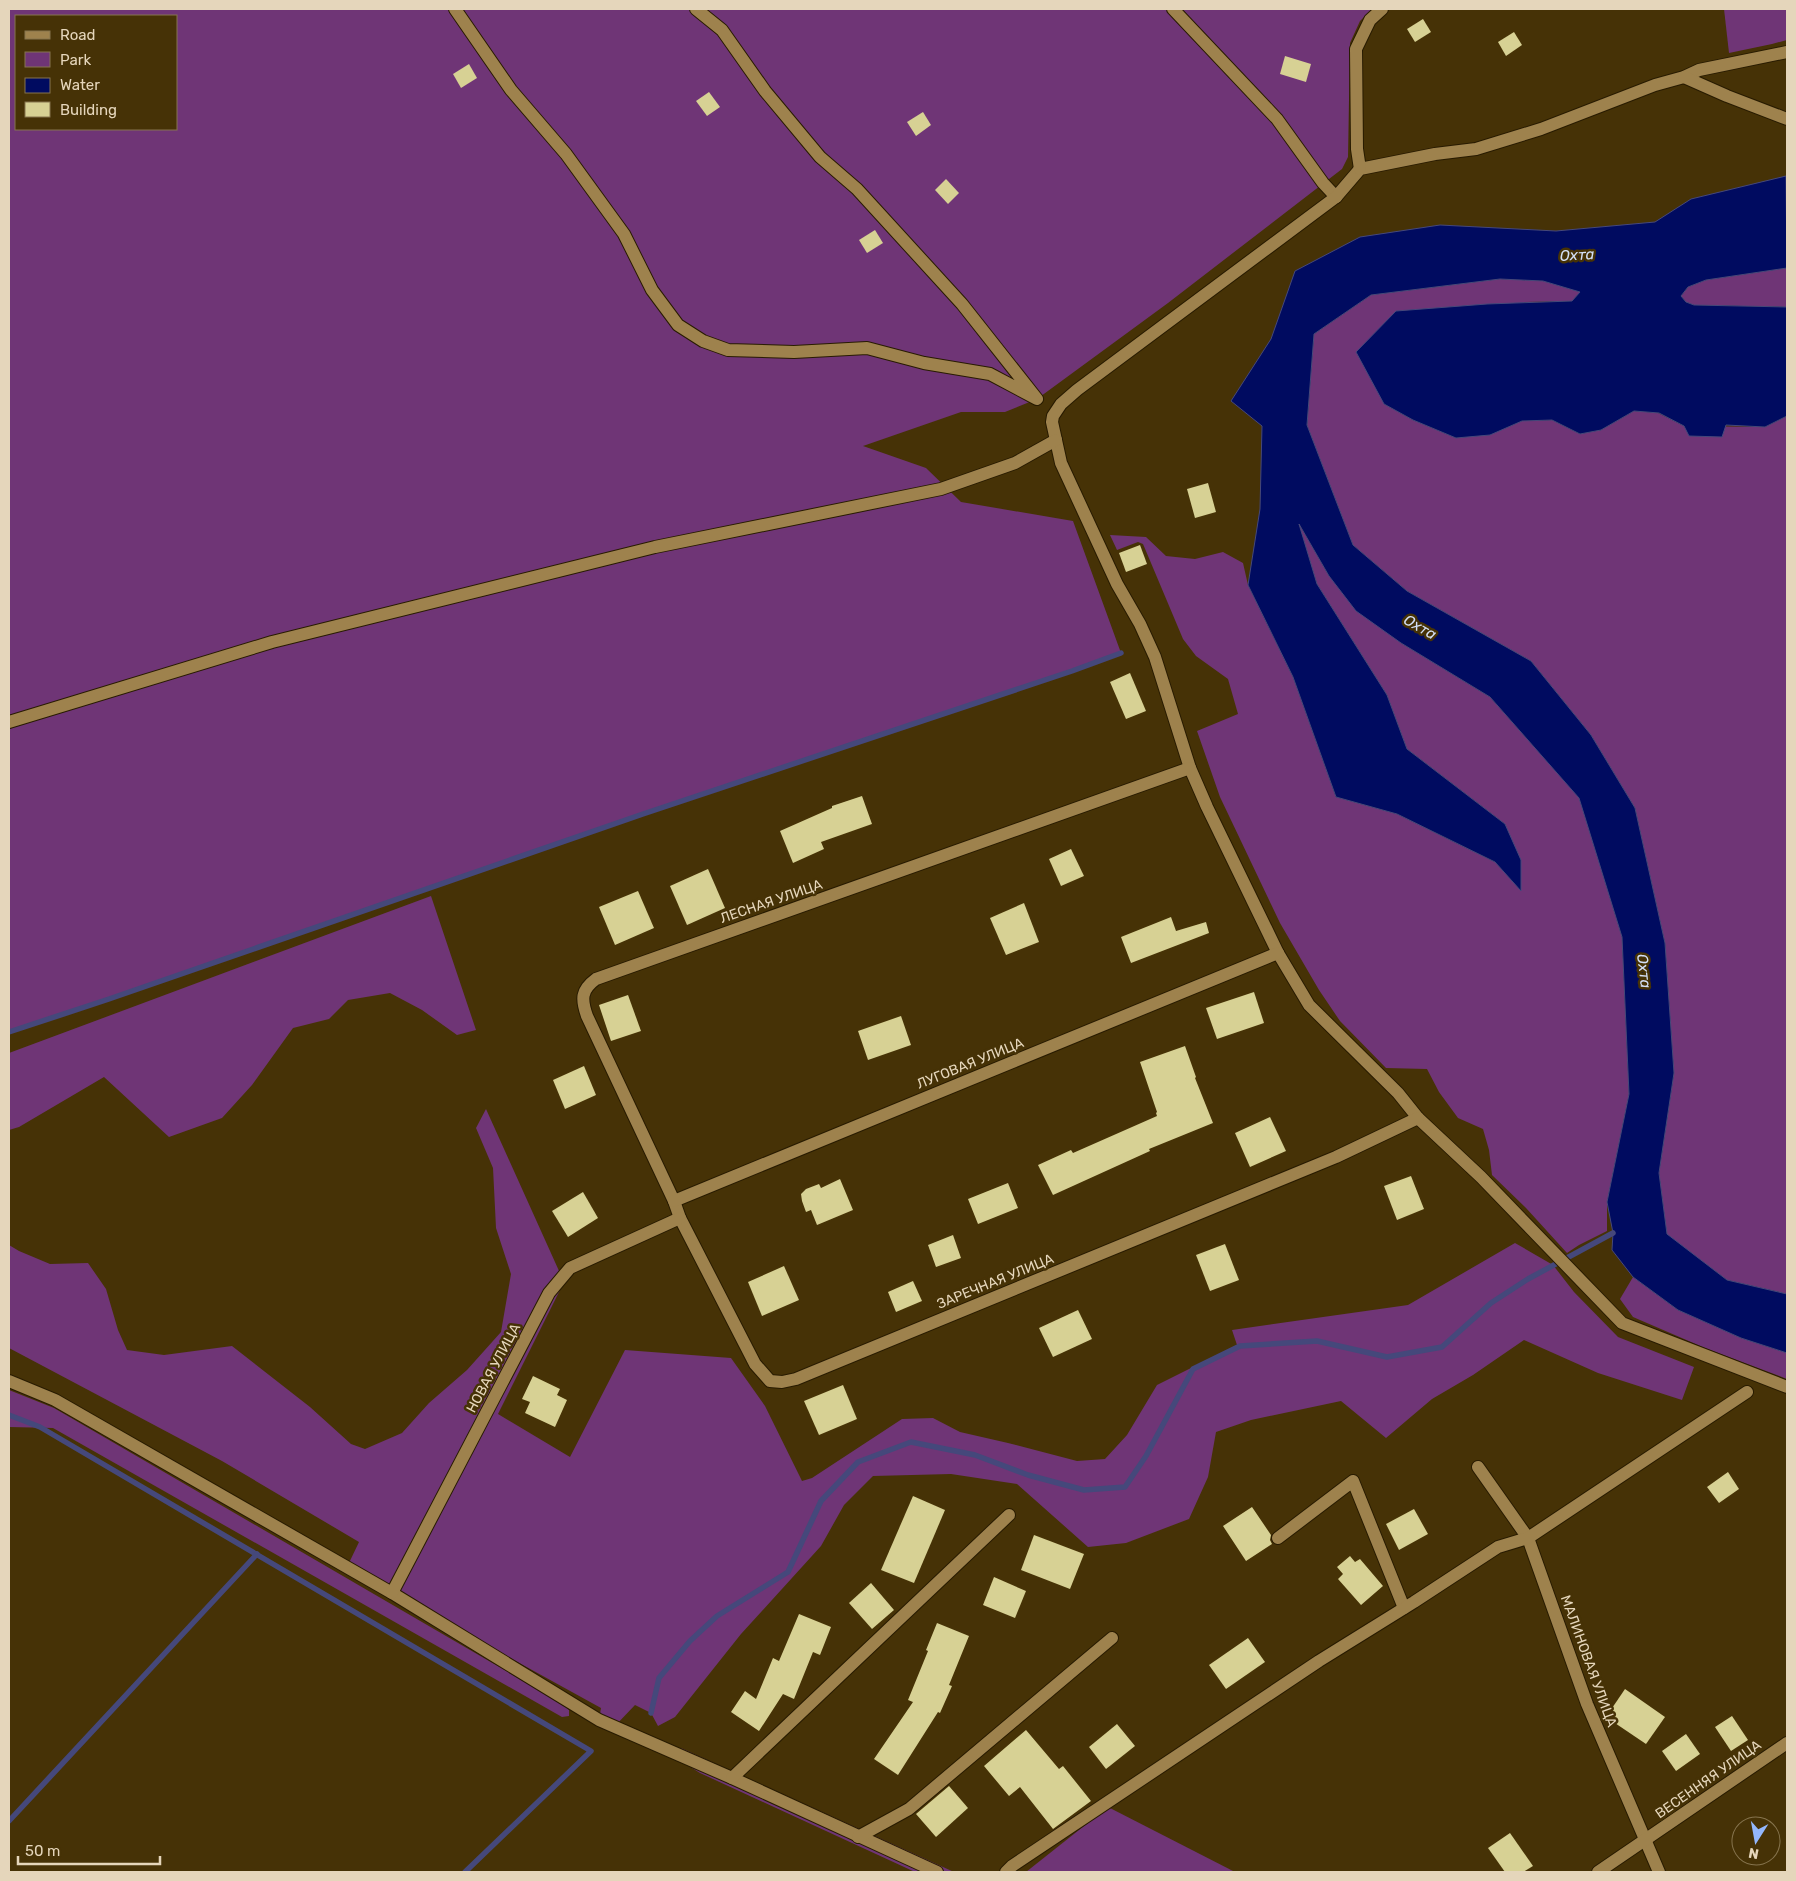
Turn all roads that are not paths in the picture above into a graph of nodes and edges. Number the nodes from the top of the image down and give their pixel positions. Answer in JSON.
{"nodes":[{"id":1,"x":455,"y":9,"type":"edge"},
{"id":2,"x":696,"y":9,"type":"edge"},
{"id":3,"x":1173,"y":9,"type":"edge"},
{"id":4,"x":1382,"y":9,"type":"edge"},
{"id":5,"x":1787,"y":52,"type":"edge"},
{"id":6,"x":1684,"y":77,"type":"junction"},
{"id":7,"x":1787,"y":119,"type":"edge"},
{"id":8,"x":1360,"y":169,"type":"junction"},
{"id":9,"x":1336,"y":197,"type":"junction"},
{"id":10,"x":1056,"y":440,"type":"junction"},
{"id":11,"x":9,"y":722,"type":"edge"},
{"id":12,"x":1190,"y":768,"type":"junction"},
{"id":13,"x":1278,"y":954,"type":"junction"},
{"id":14,"x":1418,"y":1118,"type":"junction"},
{"id":15,"x":674,"y":1201,"type":"junction"},
{"id":16,"x":680,"y":1218,"type":"junction"},
{"id":17,"x":9,"y":1381,"type":"edge"},
{"id":18,"x":1787,"y":1387,"type":"edge"},
{"id":19,"x":1747,"y":1392,"type":"dead end"},
{"id":20,"x":1478,"y":1467,"type":"dead end"},
{"id":21,"x":1009,"y":1515,"type":"dead end"},
{"id":22,"x":1278,"y":1538,"type":"dead end"},
{"id":23,"x":1528,"y":1538,"type":"junction"},
{"id":24,"x":392,"y":1593,"type":"junction"},
{"id":25,"x":1404,"y":1608,"type":"junction"},
{"id":26,"x":1112,"y":1638,"type":"dead end"},
{"id":27,"x":1787,"y":1742,"type":"edge"},
{"id":28,"x":732,"y":1778,"type":"junction"},
{"id":29,"x":858,"y":1837,"type":"junction"},
{"id":30,"x":1646,"y":1840,"type":"junction"},
{"id":31,"x":937,"y":1872,"type":"edge"},
{"id":32,"x":1006,"y":1872,"type":"edge"},
{"id":33,"x":1598,"y":1872,"type":"edge"},
{"id":34,"x":1659,"y":1872,"type":"edge"}],
"edges":[{"from":1,"to":2,"type":"street"},
{"from":3,"to":9,"type":"street"},
{"from":4,"to":8,"type":"street"},
{"from":5,"to":6,"type":"street"},
{"from":6,"to":7,"type":"street"},
{"from":6,"to":8,"type":"street"},
{"from":8,"to":9,"type":"street"},
{"from":9,"to":10,"type":"street"},
{"from":10,"to":11,"type":"street"},
{"from":10,"to":12,"type":"street"},
{"from":12,"to":13,"type":"street"},
{"from":12,"to":15,"type":"street","name":"ЛЕСНАЯ УЛИЦА"},
{"from":13,"to":14,"type":"street"},
{"from":13,"to":15,"type":"street","name":"ЛУГОВАЯ УЛИЦА"},
{"from":14,"to":16,"type":"street","name":"ЗАРЕЧНАЯ УЛИЦА"},
{"from":14,"to":18,"type":"street"},
{"from":15,"to":16,"type":"street","name":"ЗАРЕЧНАЯ УЛИЦА"},
{"from":16,"to":24,"type":"street","name":"НОВАЯ УЛИЦА"},
{"from":17,"to":24,"type":"street"},
{"from":19,"to":23,"type":"street"},
{"from":20,"to":23,"type":"street","name":"МАЛИНОВАЯ УЛИЦА"},
{"from":21,"to":28,"type":"street"},
{"from":22,"to":25,"type":"street"},
{"from":23,"to":25,"type":"street"},
{"from":23,"to":30,"type":"street","name":"МАЛИНОВАЯ УЛИЦА"},
{"from":24,"to":28,"type":"street"},
{"from":25,"to":32,"type":"street"},
{"from":26,"to":29,"type":"street"},
{"from":27,"to":30,"type":"street","name":"ВЕСЕННЯЯ УЛИЦА"},
{"from":28,"to":29,"type":"street"},
{"from":29,"to":31,"type":"street"},
{"from":30,"to":33,"type":"street","name":"ВЕСЕННЯЯ УЛИЦА"},
{"from":30,"to":34,"type":"street","name":"МАЛИНОВАЯ УЛИЦА"}]}
